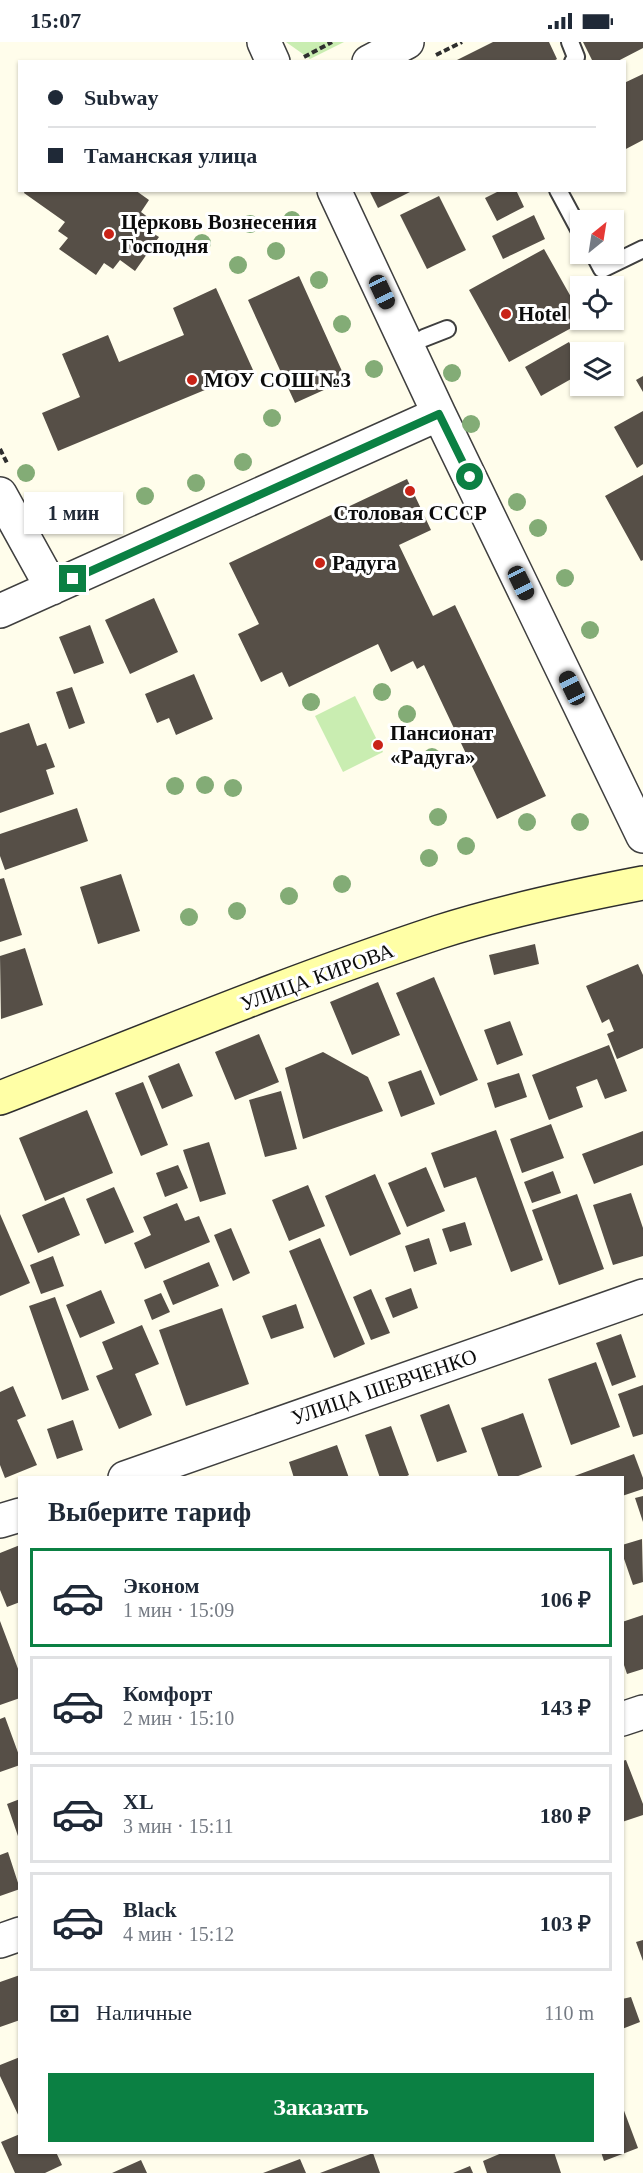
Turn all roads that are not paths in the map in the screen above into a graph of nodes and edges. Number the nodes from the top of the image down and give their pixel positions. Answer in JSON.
{"nodes":[{"id":1,"x":264,"y":42,"type":"edge"},
{"id":2,"x":570,"y":42,"type":"edge"},
{"id":3,"x":420,"y":49,"type":"edge"},
{"id":4,"x":286,"y":60,"type":"edge"},
{"id":5,"x":377,"y":60,"type":"edge"},
{"id":6,"x":574,"y":60,"type":"edge"},
{"id":7,"x":335,"y":192,"type":"edge"},
{"id":8,"x":559,"y":192,"type":"edge"},
{"id":9,"x":570,"y":212,"type":"edge"},
{"id":10,"x":643,"y":249,"type":"edge"},
{"id":11,"x":624,"y":258,"type":"edge"},
{"id":12,"x":599,"y":264,"type":"edge"},
{"id":13,"x":612,"y":264,"type":"edge"},
{"id":14,"x":447,"y":329,"type":"dead end"},
{"id":15,"x":424,"y":338,"type":"dead end"},
{"id":16,"x":439,"y":414,"type":"junction"},
{"id":17,"x":5,"y":482,"type":"edge"},
{"id":18,"x":52,"y":588,"type":"junction"},
{"id":19,"x":0,"y":611,"type":"edge"},
{"id":20,"x":643,"y":836,"type":"edge"},
{"id":21,"x":643,"y":884,"type":"edge"},
{"id":22,"x":0,"y":1098,"type":"edge"},
{"id":23,"x":643,"y":1296,"type":"edge"},
{"id":24,"x":131,"y":1476,"type":"edge"},
{"id":25,"x":18,"y":1516,"type":"edge"},
{"id":26,"x":0,"y":1521,"type":"edge"},
{"id":27,"x":643,"y":1712,"type":"edge"},
{"id":28,"x":624,"y":1718,"type":"edge"},
{"id":29,"x":18,"y":1935,"type":"edge"},
{"id":30,"x":0,"y":1941,"type":"edge"}],
"edges":[{"from":1,"to":4,"type":"street"},
{"from":2,"to":6,"type":"lane"},
{"from":3,"to":5,"type":"street"},
{"from":7,"to":16,"type":"street"},
{"from":8,"to":9,"type":"lane"},
{"from":10,"to":11,"type":"lane"},
{"from":12,"to":13,"type":"lane"},
{"from":14,"to":15,"type":"lane"},
{"from":16,"to":18,"type":"street"},
{"from":16,"to":20,"type":"street"},
{"from":17,"to":18,"type":"street"},
{"from":18,"to":19,"type":"street"},
{"from":21,"to":22,"type":"main road","name":"УЛИЦА КИРОВА"},
{"from":23,"to":24,"type":"street","name":"УЛИЦА ШЕВЧЕНКО"},
{"from":25,"to":26,"type":"street"},
{"from":27,"to":28,"type":"street"},
{"from":29,"to":30,"type":"street"}]}
